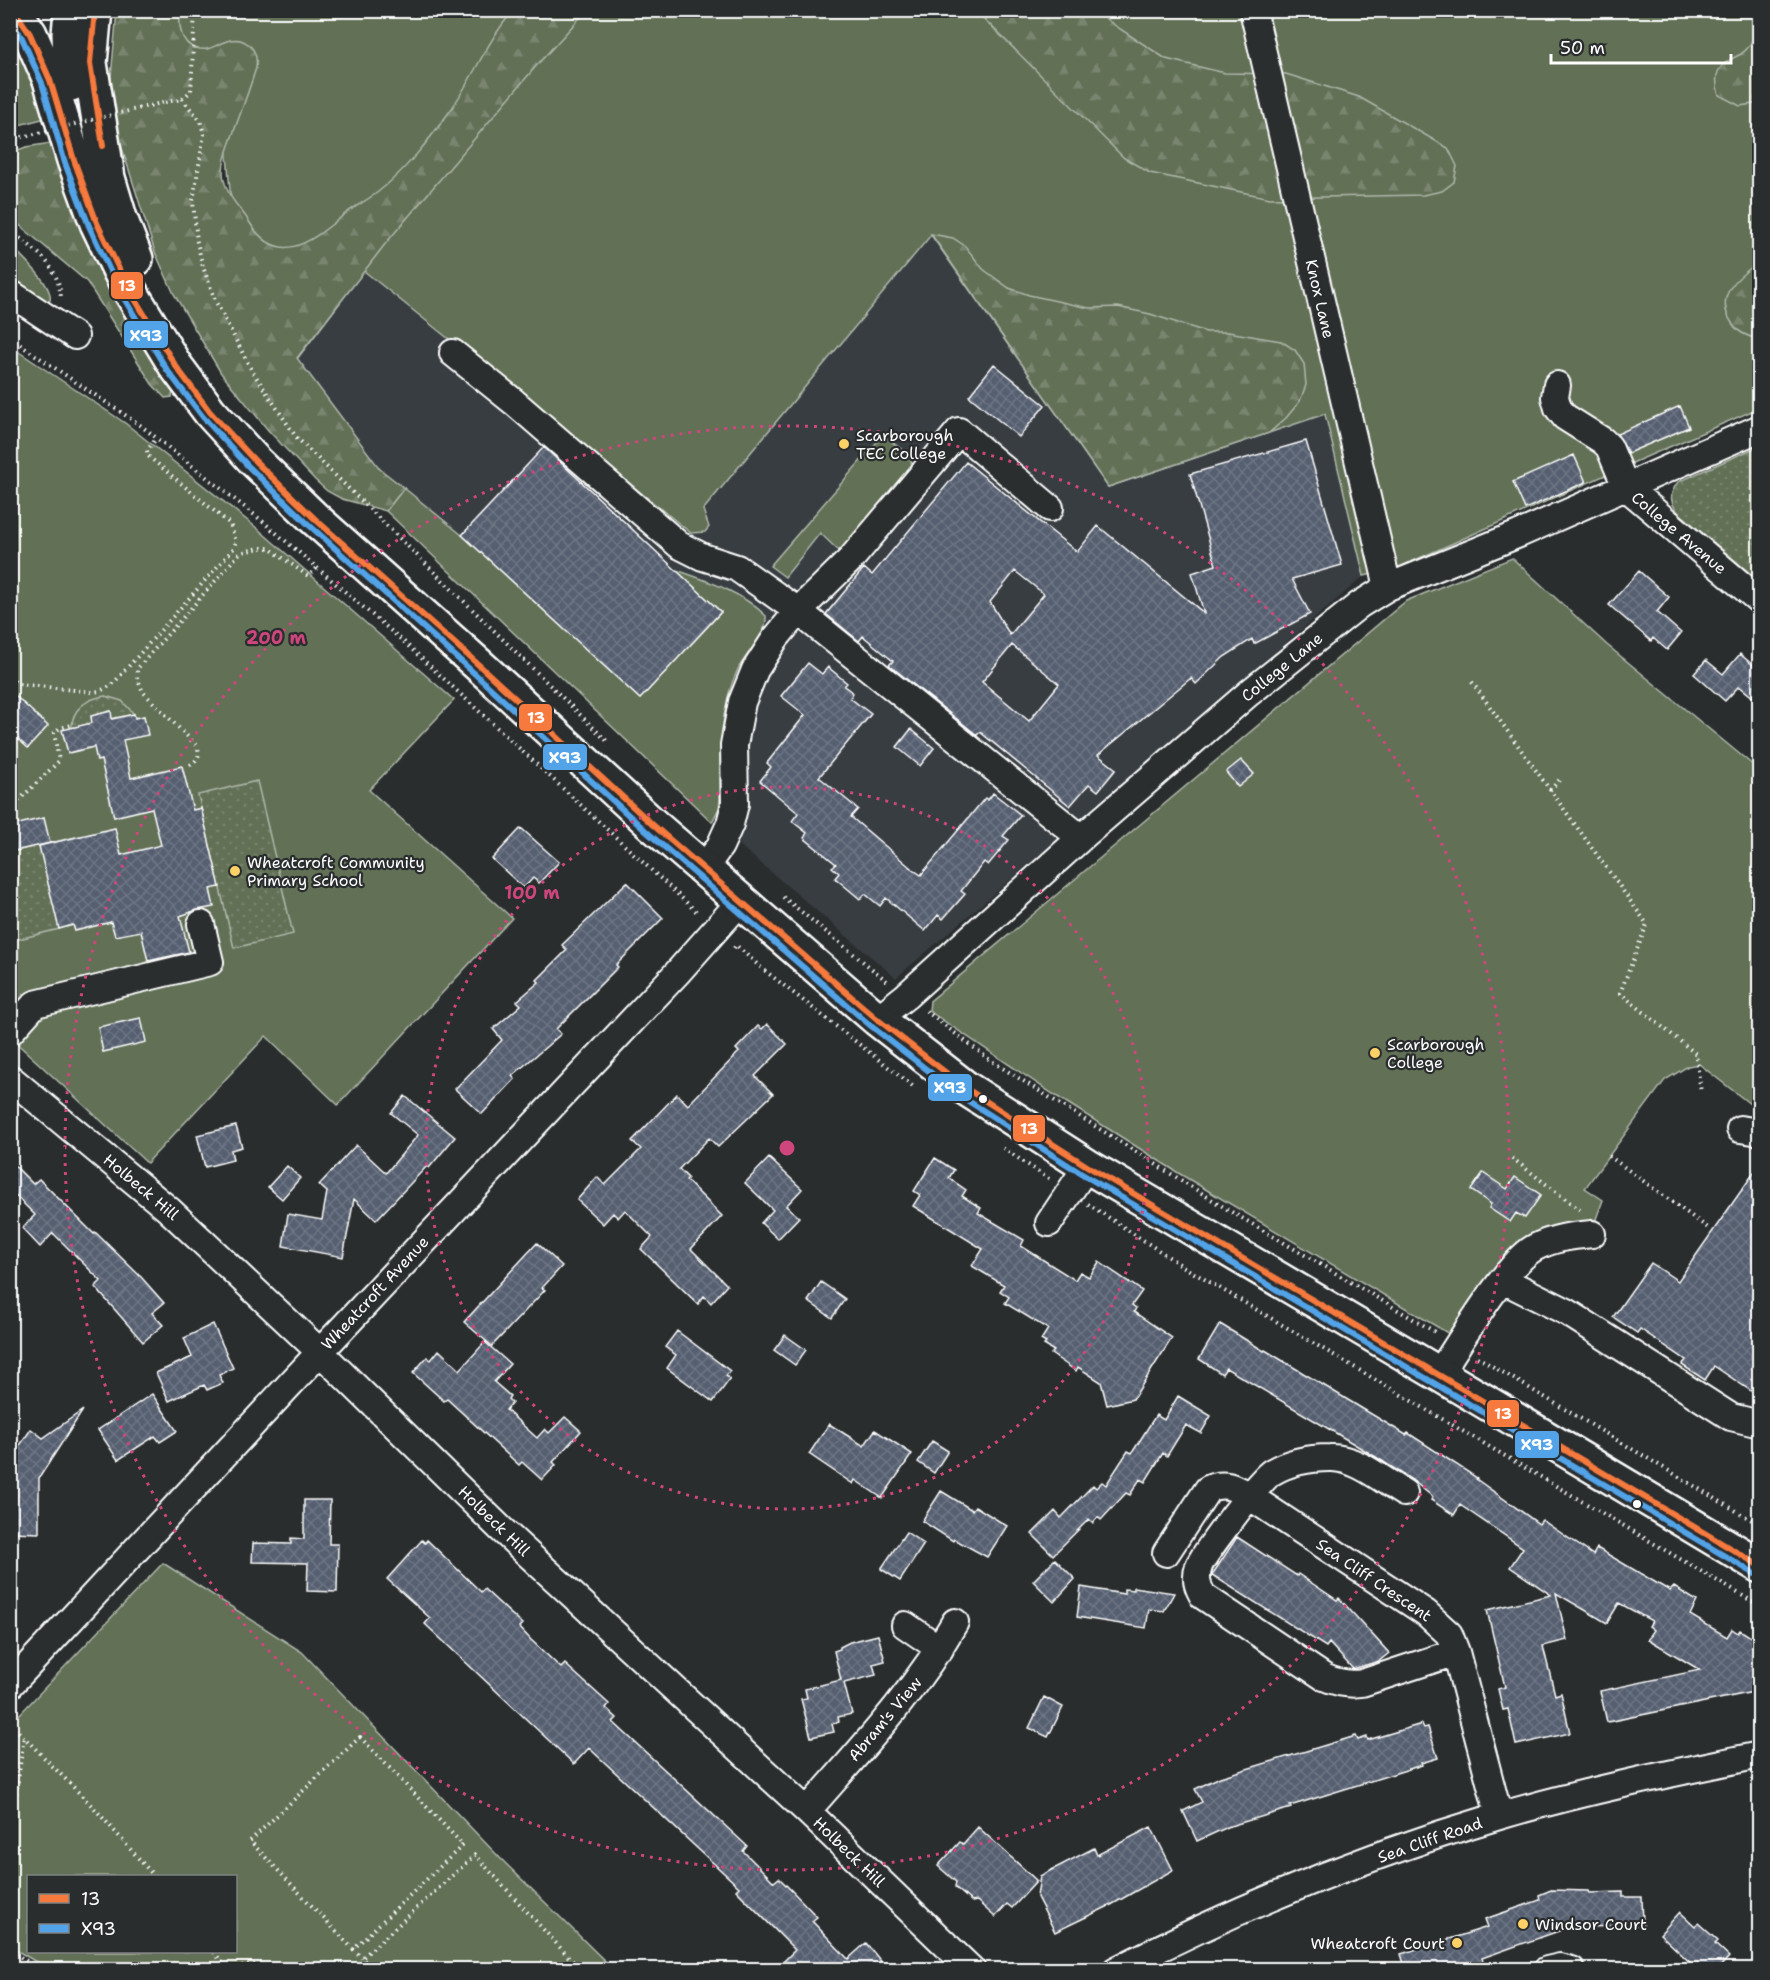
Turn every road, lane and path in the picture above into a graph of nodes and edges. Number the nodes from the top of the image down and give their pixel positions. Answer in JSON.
{"nodes":[{"id":1,"x":14,"y":10,"type":"edge"},
{"id":2,"x":71,"y":10,"type":"edge"},
{"id":3,"x":95,"y":10,"type":"edge"},
{"id":4,"x":195,"y":10,"type":"edge"},
{"id":5,"x":1253,"y":10,"type":"edge"},
{"id":6,"x":182,"y":99,"type":"junction"},
{"id":7,"x":10,"y":140,"type":"edge"},
{"id":8,"x":74,"y":160,"type":"junction"},
{"id":9,"x":10,"y":293,"type":"edge"},
{"id":10,"x":75,"y":336,"type":"dead end"},
{"id":11,"x":10,"y":338,"type":"edge"},
{"id":12,"x":453,"y":353,"type":"dead end"},
{"id":13,"x":1557,"y":385,"type":"dead end"},
{"id":14,"x":1760,"y":428,"type":"edge"},
{"id":15,"x":157,"y":438,"type":"junction"},
{"id":16,"x":1626,"y":488,"type":"junction"},
{"id":17,"x":1050,"y":508,"type":"dead end"},
{"id":18,"x":317,"y":568,"type":"junction"},
{"id":19,"x":1388,"y":586,"type":"junction"},
{"id":20,"x":1760,"y":601,"type":"edge"},
{"id":21,"x":798,"y":611,"type":"junction"},
{"id":22,"x":481,"y":667,"type":"junction"},
{"id":23,"x":10,"y":676,"type":"edge"},
{"id":24,"x":1472,"y":682,"type":"dead end"},
{"id":25,"x":72,"y":724,"type":"dead end"},
{"id":26,"x":612,"y":746,"type":"dead end"},
{"id":27,"x":190,"y":765,"type":"dead end"},
{"id":28,"x":1562,"y":777,"type":"dead end"},
{"id":29,"x":1550,"y":790,"type":"junction"},
{"id":30,"x":10,"y":809,"type":"edge"},
{"id":31,"x":1081,"y":838,"type":"junction"},
{"id":32,"x":703,"y":870,"type":"junction"},
{"id":33,"x":783,"y":897,"type":"dead end"},
{"id":34,"x":740,"y":902,"type":"junction"},
{"id":35,"x":700,"y":916,"type":"dead end"},
{"id":36,"x":201,"y":924,"type":"dead end"},
{"id":37,"x":906,"y":996,"type":"junction"},
{"id":38,"x":877,"y":1020,"type":"junction"},
{"id":39,"x":10,"y":1032,"type":"edge"},
{"id":40,"x":10,"y":1078,"type":"edge"},
{"id":41,"x":1701,"y":1093,"type":"dead end"},
{"id":42,"x":1609,"y":1156,"type":"dead end"},
{"id":43,"x":1512,"y":1158,"type":"dead end"},
{"id":44,"x":1087,"y":1166,"type":"junction"},
{"id":45,"x":1582,"y":1211,"type":"dead end"},
{"id":46,"x":1049,"y":1223,"type":"dead end"},
{"id":47,"x":1708,"y":1228,"type":"dead end"},
{"id":48,"x":1592,"y":1234,"type":"dead end"},
{"id":49,"x":1503,"y":1280,"type":"junction"},
{"id":50,"x":1458,"y":1346,"type":"junction"},
{"id":51,"x":320,"y":1352,"type":"junction"},
{"id":52,"x":1439,"y":1374,"type":"junction"},
{"id":53,"x":1760,"y":1424,"type":"edge"},
{"id":54,"x":1239,"y":1490,"type":"junction"},
{"id":55,"x":1404,"y":1493,"type":"dead end"},
{"id":56,"x":1760,"y":1525,"type":"edge"},
{"id":57,"x":1166,"y":1553,"type":"dead end"},
{"id":58,"x":1760,"y":1566,"type":"edge"},
{"id":59,"x":955,"y":1622,"type":"dead end"},
{"id":60,"x":905,"y":1625,"type":"dead end"},
{"id":61,"x":940,"y":1649,"type":"junction"},
{"id":62,"x":1456,"y":1652,"type":"junction"},
{"id":63,"x":10,"y":1685,"type":"edge"},
{"id":64,"x":10,"y":1723,"type":"edge"},
{"id":65,"x":24,"y":1736,"type":"junction"},
{"id":66,"x":1760,"y":1755,"type":"edge"},
{"id":67,"x":807,"y":1811,"type":"junction"},
{"id":68,"x":1499,"y":1816,"type":"junction"},
{"id":69,"x":10,"y":1817,"type":"edge"},
{"id":70,"x":153,"y":1875,"type":"edge"},
{"id":71,"x":353,"y":1949,"type":"junction"},
{"id":72,"x":10,"y":1951,"type":"edge"},
{"id":73,"x":215,"y":1953,"type":"edge"},
{"id":74,"x":362,"y":1958,"type":"junction"},
{"id":75,"x":42,"y":1970,"type":"edge"},
{"id":76,"x":229,"y":1970,"type":"edge"},
{"id":77,"x":271,"y":1970,"type":"edge"},
{"id":78,"x":373,"y":1970,"type":"edge"},
{"id":79,"x":573,"y":1970,"type":"edge"},
{"id":80,"x":972,"y":1970,"type":"edge"},
{"id":81,"x":1116,"y":1970,"type":"edge"},
{"id":82,"x":1547,"y":1970,"type":"edge"},
{"id":83,"x":1572,"y":1970,"type":"edge"}],
"edges":[{"from":1,"to":8,"type":"highway"},
{"from":2,"to":8,"type":"highway"},
{"from":3,"to":22,"type":"highway"},
{"from":4,"to":6,"type":"path"},
{"from":5,"to":19,"type":"street","name":"Knox Lane"},
{"from":6,"to":7,"type":"path","bridge":true},
{"from":6,"to":26,"type":"path"},
{"from":8,"to":22,"type":"highway"},
{"from":9,"to":10,"type":"street"},
{"from":11,"to":15,"type":"path"},
{"from":12,"to":21,"type":"street"},
{"from":13,"to":16,"type":"street"},
{"from":14,"to":16,"type":"street","name":"College Lane"},
{"from":15,"to":18,"type":"path"},
{"from":15,"to":23,"type":"path"},
{"from":16,"to":19,"type":"street","name":"College Lane"},
{"from":16,"to":20,"type":"street","name":"College Avenue"},
{"from":17,"to":21,"type":"street"},
{"from":18,"to":27,"type":"path"},
{"from":18,"to":35,"type":"path"},
{"from":19,"to":31,"type":"street","name":"College Lane"},
{"from":21,"to":31,"type":"street"},
{"from":21,"to":32,"type":"street"},
{"from":22,"to":32,"type":"highway"},
{"from":24,"to":29,"type":"path"},
{"from":25,"to":30,"type":"path"},
{"from":28,"to":29,"type":"path"},
{"from":29,"to":41,"type":"path"},
{"from":31,"to":37,"type":"street","name":"College Lane"},
{"from":32,"to":34,"type":"highway"},
{"from":33,"to":37,"type":"path"},
{"from":34,"to":38,"type":"highway"},
{"from":34,"to":51,"type":"street","name":"Wheatcroft Avenue"},
{"from":36,"to":39,"type":"street"},
{"from":37,"to":38,"type":"street","name":"College Lane"},
{"from":37,"to":50,"type":"path"},
{"from":38,"to":44,"type":"highway"},
{"from":40,"to":51,"type":"street","name":"Holbeck Hill"},
{"from":42,"to":47,"type":"path"},
{"from":43,"to":45,"type":"path"},
{"from":44,"to":46,"type":"street"},
{"from":44,"to":52,"type":"highway"},
{"from":48,"to":49,"type":"street"},
{"from":49,"to":50,"type":"street"},
{"from":49,"to":53,"type":"street"},
{"from":50,"to":52,"type":"street"},
{"from":50,"to":56,"type":"path"},
{"from":51,"to":63,"type":"street","name":"Wheatcroft Avenue"},
{"from":51,"to":67,"type":"street","name":"Holbeck Hill"},
{"from":52,"to":58,"type":"highway"},
{"from":54,"to":55,"type":"street"},
{"from":54,"to":57,"type":"street"},
{"from":54,"to":62,"type":"street","name":"Sea Cliff Crescent"},
{"from":54,"to":62,"type":"street"},
{"from":59,"to":61,"type":"street","name":"Abram's View"},
{"from":60,"to":61,"type":"street"},
{"from":61,"to":67,"type":"street","name":"Abram's View"},
{"from":62,"to":68,"type":"street","name":"Sea Cliff Crescent"},
{"from":64,"to":65,"type":"path"},
{"from":65,"to":69,"type":"path"},
{"from":65,"to":70,"type":"path"},
{"from":66,"to":68,"type":"street","name":"Sea Cliff Road"},
{"from":67,"to":80,"type":"street","name":"Holbeck Hill"},
{"from":68,"to":81,"type":"street","name":"Sea Cliff Road"},
{"from":71,"to":71,"type":"path"},
{"from":71,"to":74,"type":"path"},
{"from":72,"to":75,"type":"path"},
{"from":73,"to":76,"type":"path"},
{"from":74,"to":78,"type":"path"},
{"from":74,"to":79,"type":"path"},
{"from":76,"to":77,"type":"path"},
{"from":82,"to":83,"type":"street"}]}
